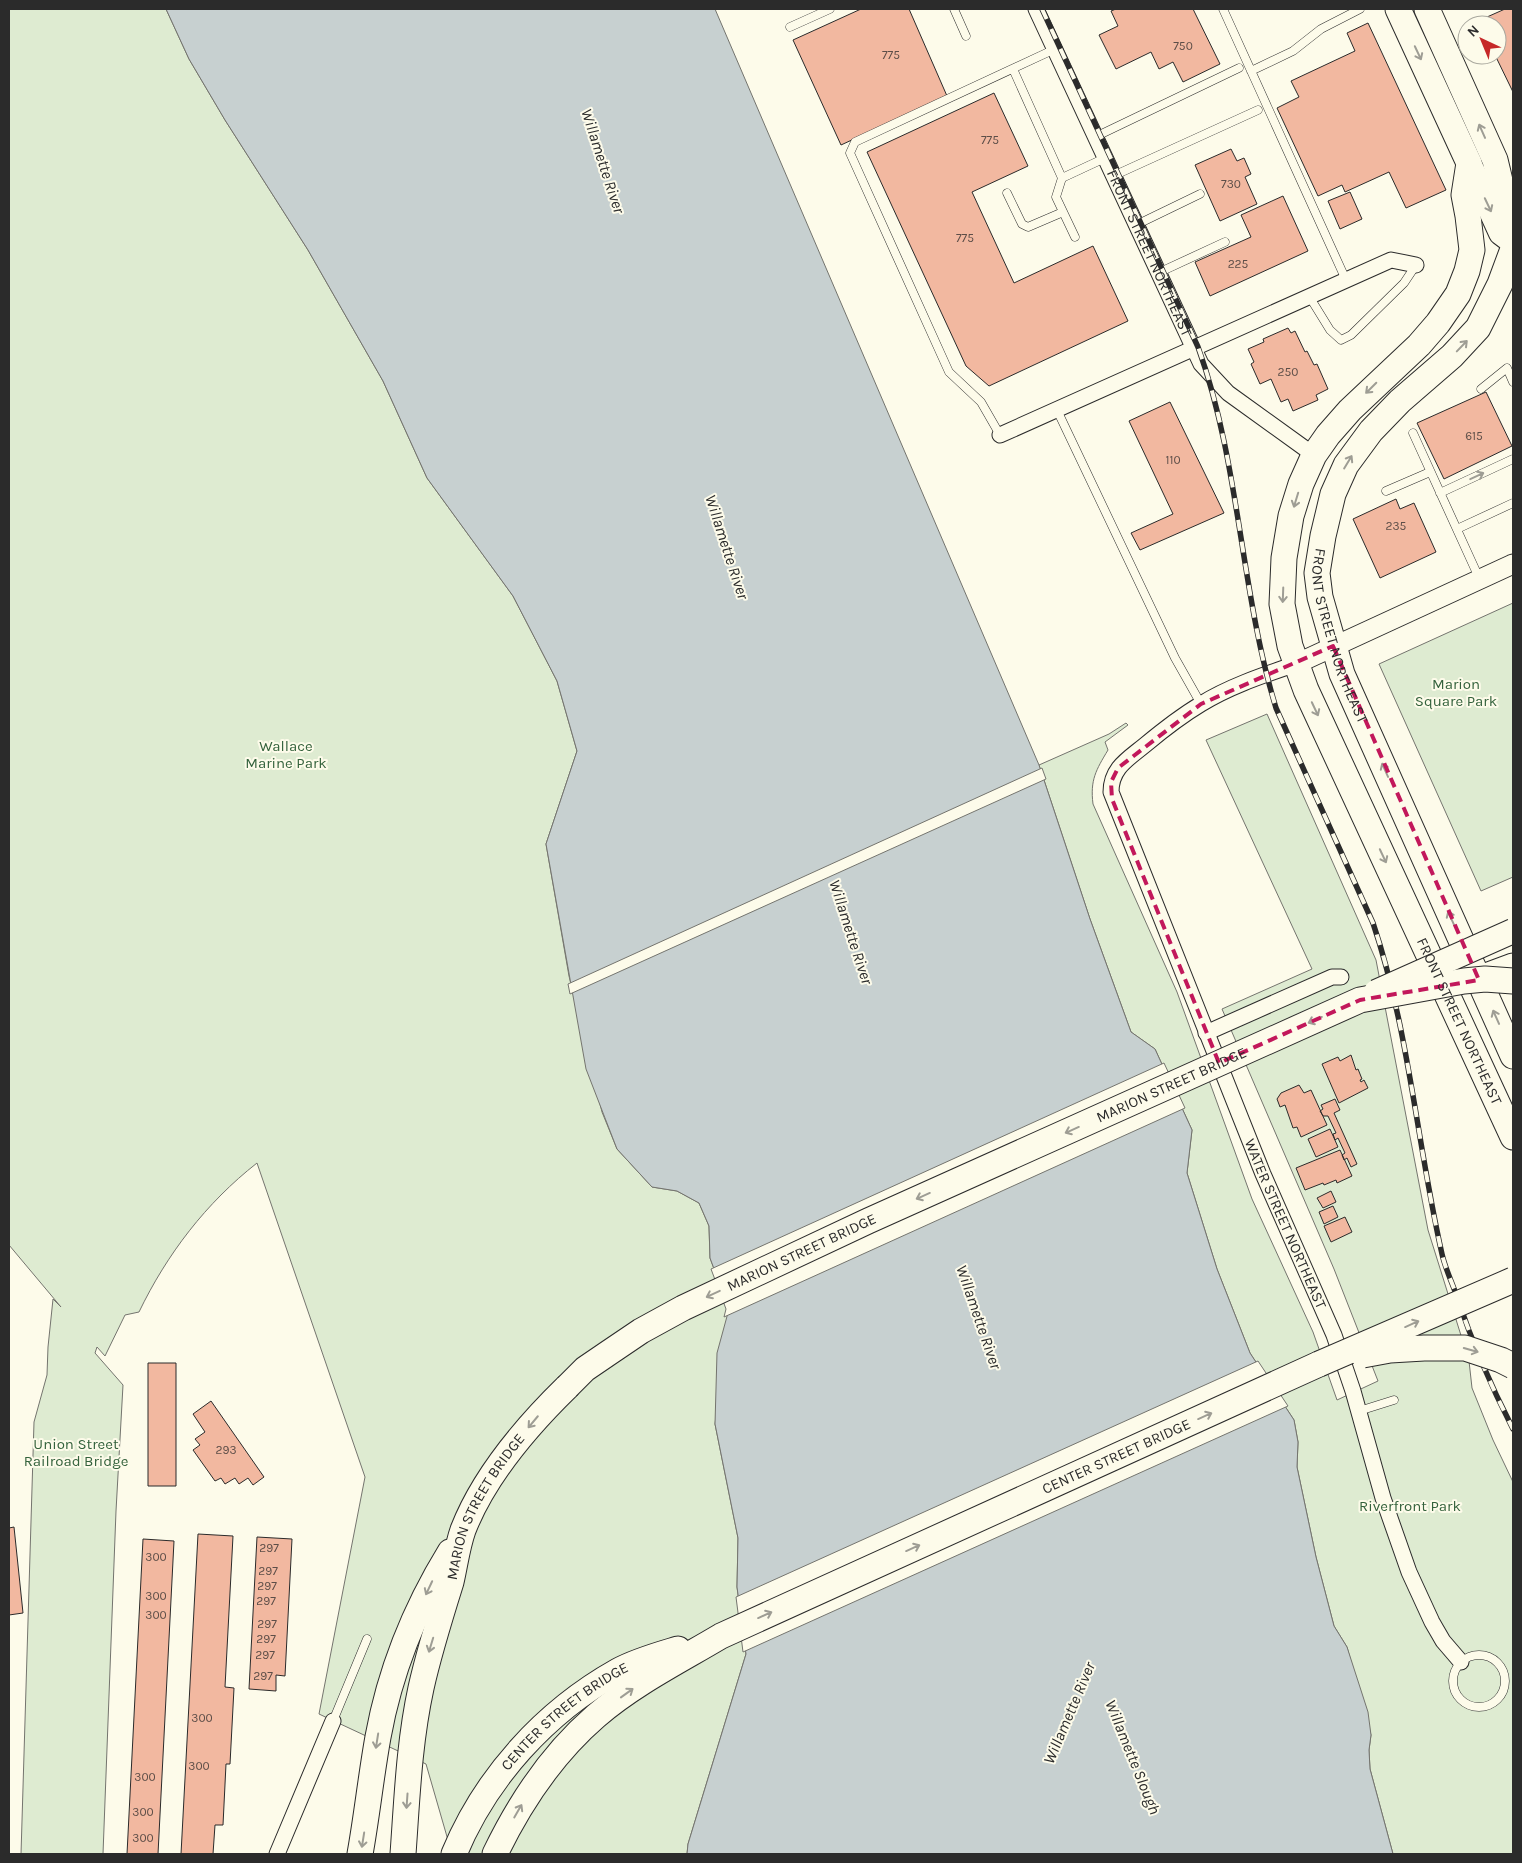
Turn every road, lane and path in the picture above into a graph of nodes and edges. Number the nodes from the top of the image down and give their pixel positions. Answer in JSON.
{"nodes":[{"id":1,"x":830,"y":9,"type":"edge"},
{"id":2,"x":954,"y":9,"type":"edge"},
{"id":3,"x":1036,"y":9,"type":"edge"},
{"id":4,"x":1223,"y":9,"type":"edge"},
{"id":5,"x":1360,"y":9,"type":"edge"},
{"id":6,"x":1398,"y":9,"type":"edge"},
{"id":7,"x":1427,"y":9,"type":"edge"},
{"id":8,"x":790,"y":27,"type":"dead end"},
{"id":9,"x":966,"y":36,"type":"dead end"},
{"id":10,"x":1055,"y":49,"type":"junction"},
{"id":11,"x":1239,"y":68,"type":"dead end"},
{"id":12,"x":1012,"y":69,"type":"junction"},
{"id":13,"x":1251,"y":70,"type":"junction"},
{"id":14,"x":1258,"y":110,"type":"dead end"},
{"id":15,"x":1095,"y":136,"type":"junction"},
{"id":16,"x":1105,"y":158,"type":"junction"},
{"id":17,"x":1469,"y":163,"type":"junction"},
{"id":18,"x":1113,"y":176,"type":"junction"},
{"id":19,"x":1062,"y":178,"type":"junction"},
{"id":20,"x":1506,"y":178,"type":"edge"},
{"id":21,"x":1007,"y":193,"type":"dead end"},
{"id":22,"x":1200,"y":194,"type":"dead end"},
{"id":23,"x":1063,"y":212,"type":"junction"},
{"id":24,"x":1136,"y":225,"type":"junction"},
{"id":25,"x":1513,"y":235,"type":"edge"},
{"id":26,"x":1075,"y":236,"type":"dead end"},
{"id":27,"x":1225,"y":242,"type":"dead end"},
{"id":28,"x":1513,"y":242,"type":"edge"},
{"id":29,"x":1513,"y":249,"type":"edge"},
{"id":30,"x":1416,"y":265,"type":"joint"},
{"id":31,"x":1158,"y":273,"type":"junction"},
{"id":32,"x":1346,"y":280,"type":"junction"},
{"id":33,"x":1310,"y":296,"type":"junction"},
{"id":34,"x":1193,"y":349,"type":"junction"},
{"id":35,"x":1513,"y":382,"type":"edge"},
{"id":36,"x":1481,"y":389,"type":"dead end"},
{"id":37,"x":1057,"y":410,"type":"junction"},
{"id":38,"x":1412,"y":433,"type":"dead end"},
{"id":39,"x":1000,"y":436,"type":"joint"},
{"id":40,"x":1314,"y":455,"type":"junction"},
{"id":41,"x":1513,"y":459,"type":"edge"},
{"id":42,"x":1430,"y":472,"type":"junction"},
{"id":43,"x":1386,"y":491,"type":"dead end"},
{"id":44,"x":1440,"y":493,"type":"junction"},
{"id":45,"x":1513,"y":503,"type":"edge"},
{"id":46,"x":1330,"y":507,"type":"junction"},
{"id":47,"x":1457,"y":529,"type":"junction"},
{"id":48,"x":1513,"y":564,"type":"edge"},
{"id":49,"x":1480,"y":580,"type":"junction"},
{"id":50,"x":1333,"y":646,"type":"junction"},
{"id":51,"x":1296,"y":664,"type":"junction"},
{"id":52,"x":1202,"y":704,"type":"junction"},
{"id":53,"x":1513,"y":931,"type":"edge"},
{"id":54,"x":1513,"y":966,"type":"edge"},
{"id":55,"x":1341,"y":977,"type":"dead end"},
{"id":56,"x":1478,"y":978,"type":"junction"},
{"id":57,"x":1513,"y":982,"type":"edge"},
{"id":58,"x":1360,"y":1000,"type":"junction"},
{"id":59,"x":1206,"y":1033,"type":"junction"},
{"id":60,"x":1513,"y":1056,"type":"edge"},
{"id":61,"x":1513,"y":1137,"type":"edge"},
{"id":62,"x":1513,"y":1280,"type":"edge"},
{"id":63,"x":1319,"y":1364,"type":"junction"},
{"id":64,"x":1513,"y":1366,"type":"edge"},
{"id":65,"x":1394,"y":1400,"type":"dead end"},
{"id":66,"x":1359,"y":1411,"type":"junction"},
{"id":67,"x":463,"y":1531,"type":"junction"},
{"id":68,"x":721,"y":1636,"type":"junction"},
{"id":69,"x":367,"y":1639,"type":"dead end"},
{"id":70,"x":1461,"y":1662,"type":"junction"},
{"id":71,"x":1513,"y":1669,"type":"edge"},
{"id":72,"x":1504,"y":1673,"type":"junction"},
{"id":73,"x":333,"y":1721,"type":"joint"},
{"id":74,"x":277,"y":1854,"type":"edge"},
{"id":75,"x":360,"y":1854,"type":"edge"},
{"id":76,"x":403,"y":1854,"type":"edge"},
{"id":77,"x":454,"y":1854,"type":"edge"},
{"id":78,"x":495,"y":1854,"type":"edge"}],
"edges":[{"from":1,"to":8,"type":"lane"},
{"from":2,"to":9,"type":"lane"},
{"from":3,"to":10,"type":"street","name":"FRONT STREET NORTHEAST"},
{"from":4,"to":13,"type":"lane"},
{"from":5,"to":13,"type":"lane"},
{"from":6,"to":17,"type":"highway","one_way":true},
{"from":20,"to":7,"type":"highway","one_way":true},
{"from":10,"to":12,"type":"lane"},
{"from":10,"to":15,"type":"street","name":"FRONT STREET NORTHEAST"},
{"from":11,"to":15,"type":"lane"},
{"from":12,"to":19,"type":"lane"},
{"from":12,"to":39,"type":"lane"},
{"from":13,"to":32,"type":"lane"},
{"from":14,"to":18,"type":"lane"},
{"from":15,"to":16,"type":"street","name":"FRONT STREET NORTHEAST"},
{"from":16,"to":18,"type":"street","name":"FRONT STREET NORTHEAST"},
{"from":16,"to":19,"type":"lane"},
{"from":17,"to":28,"type":"main road","one_way":true},
{"from":17,"to":40,"type":"highway","name":"FRONT STREET NORTHEAST","one_way":true},
{"from":18,"to":24,"type":"street","name":"FRONT STREET NORTHEAST"},
{"from":19,"to":23,"type":"lane"},
{"from":20,"to":25,"type":"highway"},
{"from":21,"to":23,"type":"lane"},
{"from":22,"to":24,"type":"lane"},
{"from":23,"to":26,"type":"lane"},
{"from":24,"to":31,"type":"street","name":"FRONT STREET NORTHEAST"},
{"from":27,"to":31,"type":"lane"},
{"from":46,"to":29,"type":"highway","name":"FRONT STREET NORTHEAST","one_way":true},
{"from":30,"to":32,"type":"street"},
{"from":30,"to":33,"type":"lane"},
{"from":31,"to":34,"type":"street","name":"FRONT STREET NORTHEAST"},
{"from":32,"to":33,"type":"street"},
{"from":33,"to":34,"type":"street"},
{"from":34,"to":37,"type":"street"},
{"from":34,"to":40,"type":"street","name":"FRONT STREET NORTHEAST"},
{"from":35,"to":36,"type":"lane"},
{"from":37,"to":39,"type":"street"},
{"from":37,"to":52,"type":"lane"},
{"from":38,"to":42,"type":"lane"},
{"from":40,"to":46,"type":"highway"},
{"from":40,"to":51,"type":"highway","name":"FRONT STREET NORTHEAST","one_way":true},
{"from":44,"to":41,"type":"lane","one_way":true},
{"from":42,"to":43,"type":"lane"},
{"from":42,"to":44,"type":"lane"},
{"from":44,"to":47,"type":"lane"},
{"from":45,"to":47,"type":"lane"},
{"from":46,"to":50,"type":"highway","name":"FRONT STREET NORTHEAST"},
{"from":47,"to":49,"type":"lane"},
{"from":48,"to":49,"type":"street"},
{"from":49,"to":50,"type":"street"},
{"from":50,"to":51,"type":"street"},
{"from":56,"to":50,"type":"highway","name":"FRONT STREET NORTHEAST","one_way":true},
{"from":51,"to":52,"type":"street"},
{"from":51,"to":61,"type":"highway","name":"FRONT STREET NORTHEAST","one_way":true},
{"from":52,"to":59,"type":"street","name":"WATER STREET NORTHEAST"},
{"from":53,"to":58,"type":"main road","name":"MARION STREET BRIDGE","bridge":true},
{"from":54,"to":56,"type":"highway"},
{"from":55,"to":59,"type":"street"},
{"from":60,"to":56,"type":"highway","name":"FRONT STREET NORTHEAST","one_way":true},
{"from":57,"to":58,"type":"highway","bridge":true},
{"from":58,"to":67,"type":"highway","name":"MARION STREET BRIDGE","one_way":true,"bridge":true},
{"from":59,"to":66,"type":"street","name":"WATER STREET NORTHEAST"},
{"from":63,"to":62,"type":"highway","name":"CENTER STREET BRIDGE","one_way":true,"bridge":true},
{"from":63,"to":64,"type":"highway","one_way":true,"bridge":true},
{"from":68,"to":63,"type":"highway","name":"CENTER STREET BRIDGE","one_way":true},
{"from":65,"to":66,"type":"lane"},
{"from":66,"to":70,"type":"street","name":"WATER STREET NORTHEAST"},
{"from":67,"to":75,"type":"highway","one_way":true},
{"from":67,"to":76,"type":"highway","name":"MARION STREET BRIDGE","one_way":true},
{"from":68,"to":77,"type":"highway","name":"CENTER STREET BRIDGE"},
{"from":78,"to":68,"type":"highway","name":"CENTER STREET BRIDGE","one_way":true},
{"from":69,"to":73,"type":"lane"},
{"from":70,"to":72,"type":"lane"},
{"from":70,"to":72,"type":"lane"},
{"from":71,"to":72,"type":"lane"},
{"from":73,"to":74,"type":"street"}]}
